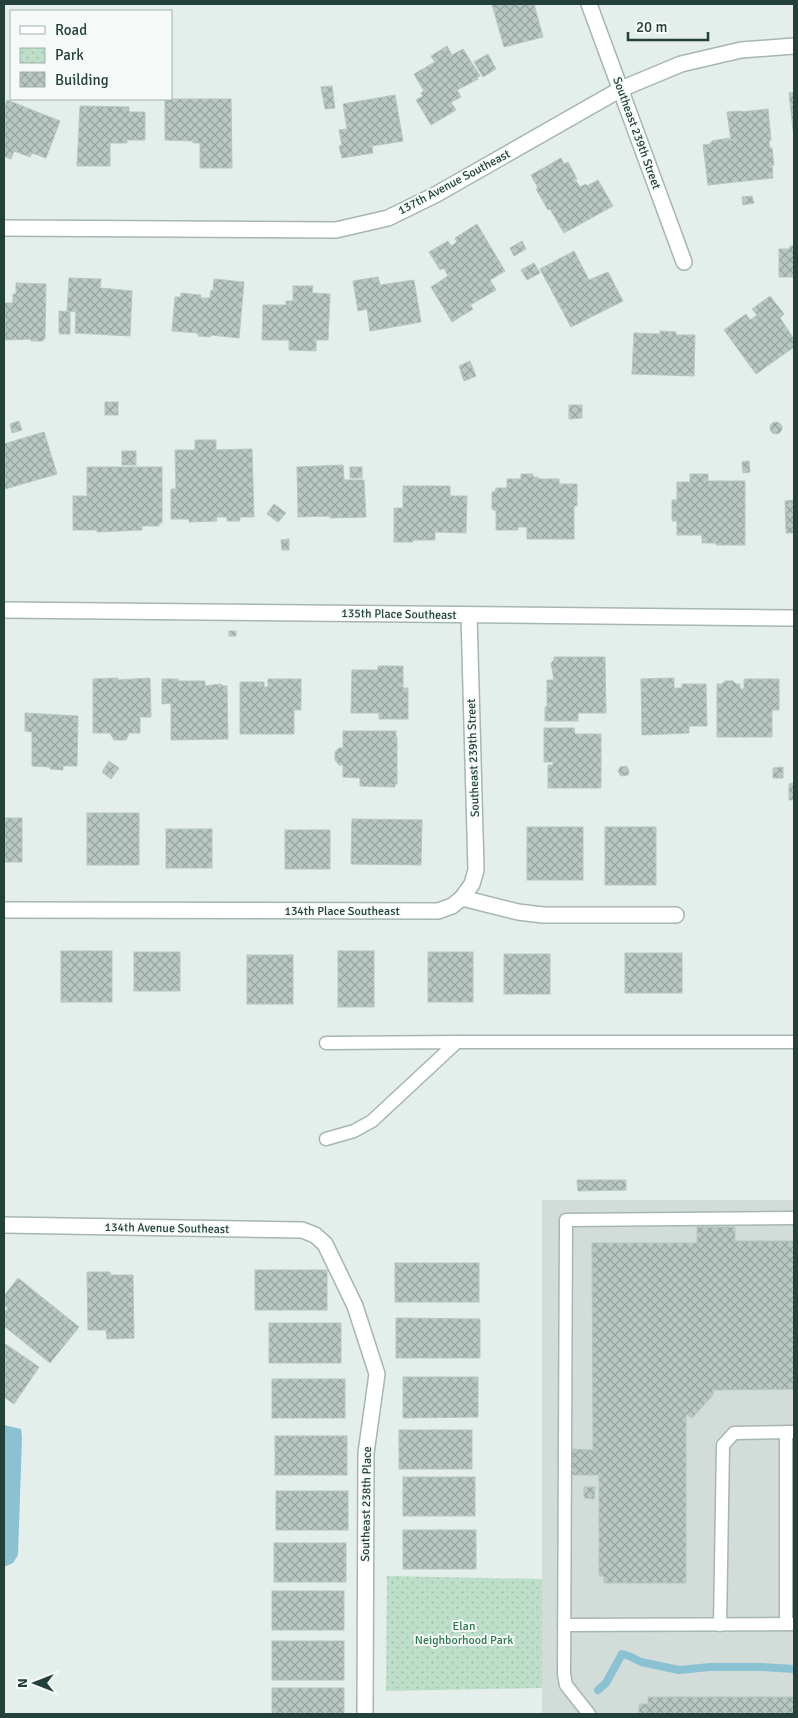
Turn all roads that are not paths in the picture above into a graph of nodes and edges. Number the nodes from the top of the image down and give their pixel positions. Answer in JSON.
{"nodes":[{"id":1,"x":589,"y":4,"type":"edge"},
{"id":2,"x":794,"y":46,"type":"edge"},
{"id":3,"x":621,"y":89,"type":"junction"},
{"id":4,"x":4,"y":228,"type":"edge"},
{"id":5,"x":684,"y":262,"type":"dead end"},
{"id":6,"x":4,"y":610,"type":"edge"},
{"id":7,"x":469,"y":615,"type":"junction"},
{"id":8,"x":794,"y":618,"type":"edge"},
{"id":9,"x":462,"y":898,"type":"junction"},
{"id":10,"x":4,"y":910,"type":"edge"},
{"id":11,"x":676,"y":915,"type":"dead end"},
{"id":12,"x":326,"y":1042,"type":"dead end"},
{"id":13,"x":457,"y":1042,"type":"junction"},
{"id":14,"x":794,"y":1042,"type":"edge"},
{"id":15,"x":326,"y":1139,"type":"dead end"},
{"id":16,"x":794,"y":1218,"type":"edge"},
{"id":17,"x":4,"y":1225,"type":"edge"},
{"id":18,"x":325,"y":1244,"type":"joint"},
{"id":19,"x":790,"y":1432,"type":"edge"},
{"id":20,"x":790,"y":1624,"type":"edge"},
{"id":21,"x":564,"y":1625,"type":"junction"},
{"id":22,"x":720,"y":1625,"type":"junction"},
{"id":23,"x":365,"y":1714,"type":"edge"},
{"id":24,"x":589,"y":1714,"type":"edge"}],
"edges":[{"from":1,"to":3,"type":"street","name":"Southeast 239th Street"},
{"from":2,"to":3,"type":"street","name":"137th Avenue Southeast"},
{"from":3,"to":4,"type":"street","name":"137th Avenue Southeast"},
{"from":3,"to":5,"type":"street","name":"Southeast 239th Street"},
{"from":6,"to":7,"type":"street","name":"135th Place Southeast"},
{"from":7,"to":8,"type":"street","name":"135th Place Southeast"},
{"from":7,"to":9,"type":"street","name":"Southeast 239th Street"},
{"from":9,"to":10,"type":"street","name":"134th Place Southeast"},
{"from":9,"to":11,"type":"street"},
{"from":12,"to":13,"type":"lane"},
{"from":13,"to":14,"type":"lane"},
{"from":13,"to":15,"type":"lane"},
{"from":16,"to":21,"type":"lane"},
{"from":17,"to":18,"type":"street","name":"134th Avenue Southeast"},
{"from":18,"to":23,"type":"street","name":"Southeast 238th Place"},
{"from":19,"to":20,"type":"lane"},
{"from":19,"to":22,"type":"lane"},
{"from":20,"to":22,"type":"lane"},
{"from":21,"to":22,"type":"lane"},
{"from":21,"to":24,"type":"lane"}]}
